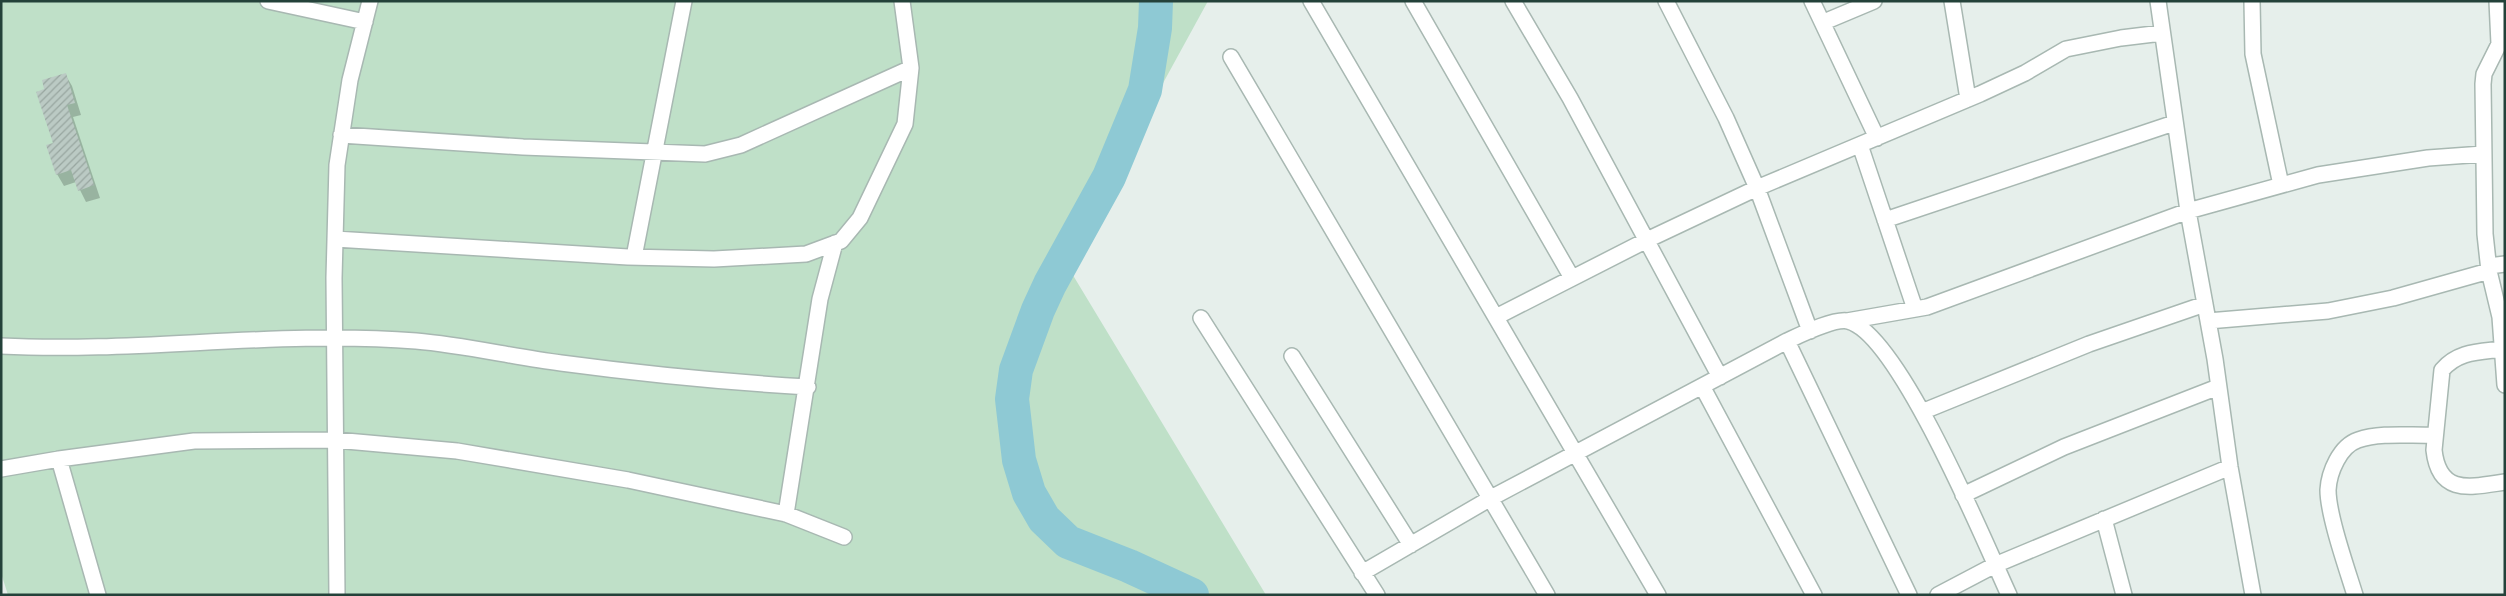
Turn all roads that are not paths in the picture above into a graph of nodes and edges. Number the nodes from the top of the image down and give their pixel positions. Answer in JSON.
{"nodes":[{"id":1,"x":268,"y":1,"type":"edge"},
{"id":2,"x":370,"y":1,"type":"edge"},
{"id":3,"x":684,"y":1,"type":"edge"},
{"id":4,"x":902,"y":1,"type":"edge"},
{"id":5,"x":1311,"y":1,"type":"edge"},
{"id":6,"x":1413,"y":1,"type":"edge"},
{"id":7,"x":1514,"y":1,"type":"edge"},
{"id":8,"x":1666,"y":1,"type":"edge"},
{"id":9,"x":1812,"y":1,"type":"edge"},
{"id":10,"x":1874,"y":1,"type":"edge"},
{"id":11,"x":1952,"y":1,"type":"edge"},
{"id":12,"x":2158,"y":1,"type":"edge"},
{"id":13,"x":2252,"y":1,"type":"edge"},
{"id":14,"x":2497,"y":1,"type":"edge"},
{"id":15,"x":365,"y":22,"type":"junction"},
{"id":16,"x":1824,"y":22,"type":"junction"},
{"id":17,"x":2162,"y":33,"type":"junction"},
{"id":18,"x":1231,"y":57,"type":"dead end"},
{"id":19,"x":2498,"y":63,"type":"edge"},
{"id":20,"x":911,"y":68,"type":"junction"},
{"id":21,"x":1968,"y":99,"type":"junction"},
{"id":22,"x":2174,"y":123,"type":"junction"},
{"id":23,"x":342,"y":135,"type":"junction"},
{"id":24,"x":1877,"y":138,"type":"junction"},
{"id":25,"x":1860,"y":145,"type":"junction"},
{"id":26,"x":653,"y":152,"type":"junction"},
{"id":27,"x":2483,"y":154,"type":"junction"},
{"id":28,"x":2281,"y":185,"type":"junction"},
{"id":29,"x":1757,"y":188,"type":"junction"},
{"id":30,"x":2188,"y":211,"type":"junction"},
{"id":31,"x":1885,"y":220,"type":"junction"},
{"id":32,"x":335,"y":238,"type":"junction"},
{"id":33,"x":1647,"y":240,"type":"junction"},
{"id":34,"x":836,"y":243,"type":"junction"},
{"id":35,"x":634,"y":257,"type":"junction"},
{"id":36,"x":2505,"y":264,"type":"edge"},
{"id":37,"x":2489,"y":269,"type":"junction"},
{"id":38,"x":1572,"y":278,"type":"junction"},
{"id":39,"x":2205,"y":304,"type":"junction"},
{"id":40,"x":1915,"y":309,"type":"junction"},
{"id":41,"x":1496,"y":317,"type":"junction"},
{"id":42,"x":1201,"y":318,"type":"dead end"},
{"id":43,"x":1846,"y":321,"type":"junction"},
{"id":44,"x":2208,"y":321,"type":"junction"},
{"id":45,"x":1810,"y":331,"type":"junction"},
{"id":46,"x":334,"y":340,"type":"junction"},
{"id":47,"x":1787,"y":341,"type":"junction"},
{"id":48,"x":1,"y":346,"type":"edge"},
{"id":49,"x":2502,"y":349,"type":"junction"},
{"id":50,"x":1292,"y":356,"type":"dead end"},
{"id":51,"x":1720,"y":377,"type":"junction"},
{"id":52,"x":2505,"y":385,"type":"edge"},
{"id":53,"x":1702,"y":386,"type":"junction"},
{"id":54,"x":808,"y":387,"type":"junction"},
{"id":55,"x":2218,"y":387,"type":"junction"},
{"id":56,"x":1924,"y":411,"type":"junction"},
{"id":57,"x":2435,"y":435,"type":"junction"},
{"id":58,"x":335,"y":440,"type":"junction"},
{"id":59,"x":1575,"y":453,"type":"junction"},
{"id":60,"x":59,"y":459,"type":"junction"},
{"id":61,"x":2230,"y":467,"type":"junction"},
{"id":62,"x":1,"y":469,"type":"edge"},
{"id":63,"x":2505,"y":482,"type":"edge"},
{"id":64,"x":1963,"y":496,"type":"junction"},
{"id":65,"x":1491,"y":498,"type":"junction"},
{"id":66,"x":786,"y":514,"type":"junction"},
{"id":67,"x":2104,"y":519,"type":"junction"},
{"id":68,"x":844,"y":537,"type":"dead end"},
{"id":69,"x":1411,"y":545,"type":"junction"},
{"id":70,"x":1995,"y":565,"type":"junction"},
{"id":71,"x":1362,"y":573,"type":"junction"},
{"id":72,"x":98,"y":595,"type":"edge"},
{"id":73,"x":337,"y":595,"type":"edge"},
{"id":74,"x":1377,"y":595,"type":"edge"},
{"id":75,"x":1547,"y":595,"type":"edge"},
{"id":76,"x":1658,"y":595,"type":"edge"},
{"id":77,"x":1814,"y":595,"type":"edge"},
{"id":78,"x":1909,"y":595,"type":"edge"},
{"id":79,"x":1938,"y":595,"type":"edge"},
{"id":80,"x":2009,"y":595,"type":"edge"},
{"id":81,"x":2124,"y":595,"type":"edge"},
{"id":82,"x":2253,"y":595,"type":"edge"},
{"id":83,"x":2355,"y":595,"type":"edge"}],
"edges":[{"from":1,"to":15,"type":"street"},
{"from":2,"to":15,"type":"street"},
{"from":3,"to":26,"type":"street"},
{"from":4,"to":20,"type":"street"},
{"from":5,"to":41,"type":"street"},
{"from":6,"to":38,"type":"street"},
{"from":7,"to":33,"type":"street"},
{"from":8,"to":29,"type":"street"},
{"from":9,"to":16,"type":"street"},
{"from":10,"to":16,"type":"street"},
{"from":11,"to":21,"type":"street"},
{"from":12,"to":17,"type":"street"},
{"from":13,"to":28,"type":"street"},
{"from":14,"to":19,"type":"street"},
{"from":15,"to":23,"type":"street"},
{"from":16,"to":24,"type":"street"},
{"from":17,"to":21,"type":"street"},
{"from":17,"to":22,"type":"street"},
{"from":18,"to":65,"type":"street"},
{"from":19,"to":27,"type":"street"},
{"from":20,"to":26,"type":"street"},
{"from":20,"to":34,"type":"street"},
{"from":21,"to":24,"type":"street"},
{"from":22,"to":30,"type":"street"},
{"from":22,"to":31,"type":"street"},
{"from":23,"to":26,"type":"street"},
{"from":23,"to":32,"type":"street"},
{"from":24,"to":25,"type":"street"},
{"from":25,"to":29,"type":"street"},
{"from":25,"to":31,"type":"street"},
{"from":26,"to":35,"type":"street"},
{"from":27,"to":28,"type":"street"},
{"from":27,"to":37,"type":"street"},
{"from":28,"to":30,"type":"street"},
{"from":29,"to":33,"type":"street"},
{"from":29,"to":45,"type":"street"},
{"from":30,"to":39,"type":"street"},
{"from":30,"to":40,"type":"street"},
{"from":31,"to":40,"type":"street"},
{"from":32,"to":35,"type":"street"},
{"from":32,"to":46,"type":"street"},
{"from":33,"to":38,"type":"street"},
{"from":33,"to":51,"type":"street"},
{"from":34,"to":35,"type":"street"},
{"from":34,"to":54,"type":"street"},
{"from":36,"to":37,"type":"street"},
{"from":37,"to":44,"type":"street"},
{"from":37,"to":49,"type":"street"},
{"from":38,"to":41,"type":"street"},
{"from":39,"to":44,"type":"street"},
{"from":39,"to":56,"type":"street"},
{"from":40,"to":43,"type":"street"},
{"from":41,"to":59,"type":"street"},
{"from":42,"to":71,"type":"street"},
{"from":43,"to":45,"type":"street"},
{"from":43,"to":56,"type":"street"},
{"from":44,"to":55,"type":"street"},
{"from":45,"to":47,"type":"street"},
{"from":46,"to":48,"type":"street"},
{"from":46,"to":54,"type":"street"},
{"from":46,"to":58,"type":"street"},
{"from":47,"to":51,"type":"street"},
{"from":47,"to":78,"type":"street"},
{"from":49,"to":52,"type":"street"},
{"from":49,"to":57,"type":"street"},
{"from":50,"to":69,"type":"street"},
{"from":51,"to":53,"type":"street"},
{"from":53,"to":59,"type":"street"},
{"from":53,"to":77,"type":"street"},
{"from":54,"to":66,"type":"street"},
{"from":55,"to":61,"type":"street"},
{"from":55,"to":64,"type":"street"},
{"from":56,"to":64,"type":"street"},
{"from":57,"to":63,"type":"street"},
{"from":57,"to":83,"type":"street"},
{"from":58,"to":60,"type":"street"},
{"from":58,"to":66,"type":"street"},
{"from":58,"to":73,"type":"street"},
{"from":59,"to":65,"type":"street"},
{"from":59,"to":76,"type":"street"},
{"from":60,"to":62,"type":"street"},
{"from":60,"to":72,"type":"street"},
{"from":61,"to":67,"type":"street"},
{"from":61,"to":82,"type":"street"},
{"from":64,"to":70,"type":"street"},
{"from":65,"to":69,"type":"street"},
{"from":65,"to":75,"type":"street"},
{"from":66,"to":68,"type":"street"},
{"from":67,"to":70,"type":"street"},
{"from":67,"to":81,"type":"street"},
{"from":69,"to":71,"type":"street"},
{"from":70,"to":79,"type":"street"},
{"from":70,"to":80,"type":"street"},
{"from":71,"to":74,"type":"street"}]}
